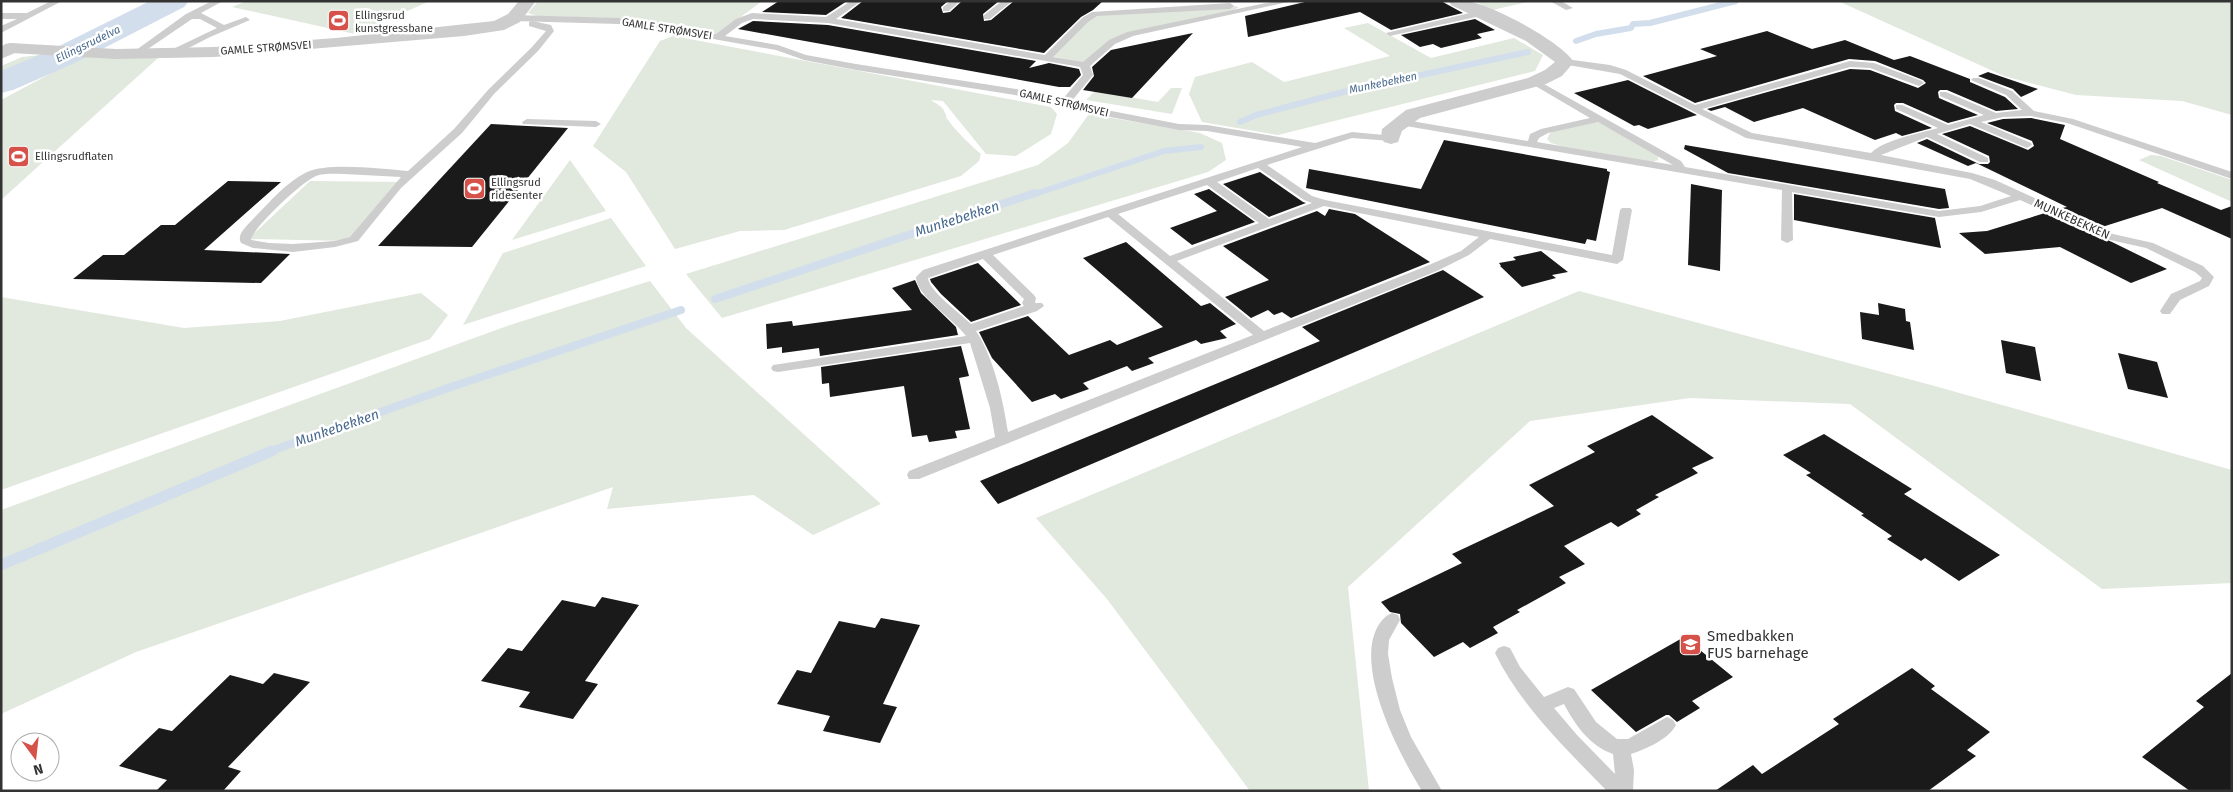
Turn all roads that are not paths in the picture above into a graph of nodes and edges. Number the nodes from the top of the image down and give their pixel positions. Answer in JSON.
{"nodes":[{"id":1,"x":58,"y":1,"type":"edge"},
{"id":2,"x":219,"y":1,"type":"edge"},
{"id":3,"x":528,"y":1,"type":"edge"},
{"id":4,"x":857,"y":1,"type":"edge"},
{"id":5,"x":956,"y":1,"type":"edge"},
{"id":6,"x":1008,"y":1,"type":"edge"},
{"id":7,"x":1288,"y":1,"type":"edge"},
{"id":8,"x":1457,"y":1,"type":"edge"},
{"id":9,"x":1554,"y":1,"type":"edge"},
{"id":10,"x":1220,"y":4,"type":"edge"},
{"id":11,"x":1182,"y":5,"type":"edge"},
{"id":12,"x":1262,"y":7,"type":"junction"},
{"id":13,"x":1569,"y":8,"type":"dead end"},
{"id":14,"x":946,"y":9,"type":"dead end"},
{"id":15,"x":1482,"y":13,"type":"junction"},
{"id":16,"x":1,"y":16,"type":"edge"},
{"id":17,"x":27,"y":16,"type":"junction"},
{"id":18,"x":174,"y":16,"type":"dead end"},
{"id":19,"x":190,"y":16,"type":"junction"},
{"id":20,"x":987,"y":17,"type":"dead end"},
{"id":21,"x":246,"y":20,"type":"dead end"},
{"id":22,"x":828,"y":20,"type":"junction"},
{"id":23,"x":510,"y":21,"type":"junction"},
{"id":24,"x":223,"y":28,"type":"junction"},
{"id":25,"x":1,"y":30,"type":"edge"},
{"id":26,"x":1390,"y":34,"type":"dead end"},
{"id":27,"x":718,"y":37,"type":"junction"},
{"id":28,"x":5,"y":49,"type":"edge"},
{"id":29,"x":136,"y":53,"type":"junction"},
{"id":30,"x":172,"y":53,"type":"junction"},
{"id":31,"x":1046,"y":59,"type":"junction"},
{"id":32,"x":1565,"y":62,"type":"junction"},
{"id":33,"x":1085,"y":65,"type":"junction"},
{"id":34,"x":1976,"y":80,"type":"dead end"},
{"id":35,"x":1535,"y":82,"type":"junction"},
{"id":36,"x":1919,"y":84,"type":"dead end"},
{"id":37,"x":1943,"y":94,"type":"dead end"},
{"id":38,"x":1063,"y":105,"type":"junction"},
{"id":39,"x":1899,"y":107,"type":"dead end"},
{"id":40,"x":1693,"y":109,"type":"junction"},
{"id":41,"x":2030,"y":113,"type":"junction"},
{"id":42,"x":1995,"y":116,"type":"junction"},
{"id":43,"x":1597,"y":118,"type":"junction"},
{"id":44,"x":1971,"y":121,"type":"junction"},
{"id":45,"x":527,"y":122,"type":"dead end"},
{"id":46,"x":596,"y":124,"type":"dead end"},
{"id":47,"x":1948,"y":128,"type":"junction"},
{"id":48,"x":1395,"y":130,"type":"junction"},
{"id":49,"x":1928,"y":134,"type":"junction"},
{"id":50,"x":1532,"y":143,"type":"junction"},
{"id":51,"x":2027,"y":145,"type":"dead end"},
{"id":52,"x":1315,"y":146,"type":"junction"},
{"id":53,"x":1874,"y":156,"type":"junction"},
{"id":54,"x":1984,"y":160,"type":"dead end"},
{"id":55,"x":1260,"y":165,"type":"junction"},
{"id":56,"x":1681,"y":170,"type":"junction"},
{"id":57,"x":409,"y":174,"type":"junction"},
{"id":58,"x":2232,"y":176,"type":"edge"},
{"id":59,"x":1210,"y":182,"type":"junction"},
{"id":60,"x":1788,"y":188,"type":"junction"},
{"id":61,"x":2020,"y":196,"type":"junction"},
{"id":62,"x":1323,"y":203,"type":"junction"},
{"id":63,"x":1626,"y":210,"type":"dead end"},
{"id":64,"x":1111,"y":214,"type":"junction"},
{"id":65,"x":1268,"y":224,"type":"junction"},
{"id":66,"x":1487,"y":236,"type":"junction"},
{"id":67,"x":1787,"y":240,"type":"dead end"},
{"id":68,"x":985,"y":254,"type":"junction"},
{"id":69,"x":1170,"y":260,"type":"junction"},
{"id":70,"x":2166,"y":311,"type":"dead end"},
{"id":71,"x":971,"y":333,"type":"junction"},
{"id":72,"x":1262,"y":336,"type":"junction"},
{"id":73,"x":778,"y":368,"type":"dead end"},
{"id":74,"x":1002,"y":438,"type":"junction"},
{"id":75,"x":914,"y":475,"type":"dead end"},
{"id":76,"x":1392,"y":620,"type":"dead end"},
{"id":77,"x":1504,"y":653,"type":"dead end"},
{"id":78,"x":1541,"y":706,"type":"junction"},
{"id":79,"x":1667,"y":725,"type":"dead end"},
{"id":80,"x":1621,"y":748,"type":"junction"},
{"id":81,"x":1433,"y":791,"type":"edge"},
{"id":82,"x":1621,"y":791,"type":"edge"}],
"edges":[{"from":1,"to":17,"type":"lane"},
{"from":2,"to":19,"type":"lane"},
{"from":3,"to":23,"type":"street"},
{"from":4,"to":22,"type":"lane"},
{"from":5,"to":14,"type":"lane"},
{"from":6,"to":20,"type":"lane"},
{"from":7,"to":12,"type":"lane"},
{"from":8,"to":15,"type":"street"},
{"from":9,"to":13,"type":"lane"},
{"from":10,"to":11,"type":"lane"},
{"from":10,"to":12,"type":"lane"},
{"from":11,"to":31,"type":"lane"},
{"from":12,"to":33,"type":"lane"},
{"from":15,"to":26,"type":"lane"},
{"from":15,"to":32,"type":"street"},
{"from":16,"to":17,"type":"lane"},
{"from":17,"to":25,"type":"lane"},
{"from":18,"to":19,"type":"lane"},
{"from":19,"to":24,"type":"lane"},
{"from":19,"to":29,"type":"lane"},
{"from":21,"to":24,"type":"lane"},
{"from":22,"to":27,"type":"lane"},
{"from":22,"to":31,"type":"lane"},
{"from":23,"to":27,"type":"lane","name":"GAMLE STRØMSVEI"},
{"from":23,"to":30,"type":"street","name":"GAMLE STRØMSVEI"},
{"from":23,"to":57,"type":"lane"},
{"from":24,"to":30,"type":"lane"},
{"from":27,"to":38,"type":"lane","name":"GAMLE STRØMSVEI"},
{"from":28,"to":29,"type":"street","name":"GAMLE STRØMSVEI"},
{"from":29,"to":30,"type":"street","name":"GAMLE STRØMSVEI"},
{"from":31,"to":33,"type":"lane"},
{"from":32,"to":35,"type":"street","name":"MUNKEBEKKEN"},
{"from":32,"to":40,"type":"lane","name":"MUNKEBEKKEN"},
{"from":33,"to":38,"type":"lane"},
{"from":34,"to":41,"type":"lane"},
{"from":35,"to":43,"type":"lane","name":"MUNKEBEKKEN"},
{"from":35,"to":48,"type":"street","name":"MUNKEBEKKEN"},
{"from":36,"to":40,"type":"lane"},
{"from":37,"to":42,"type":"lane"},
{"from":38,"to":52,"type":"lane","name":"GAMLE STRØMSVEI"},
{"from":39,"to":47,"type":"lane"},
{"from":40,"to":53,"type":"lane","name":"MUNKEBEKKEN"},
{"from":41,"to":42,"type":"lane"},
{"from":41,"to":58,"type":"lane"},
{"from":42,"to":44,"type":"lane"},
{"from":43,"to":50,"type":"lane"},
{"from":43,"to":56,"type":"lane","name":"MUNKEBEKKEN"},
{"from":44,"to":47,"type":"lane"},
{"from":44,"to":51,"type":"lane"},
{"from":45,"to":46,"type":"lane"},
{"from":47,"to":49,"type":"lane"},
{"from":48,"to":50,"type":"lane","name":"MUNKEBEKKEN"},
{"from":48,"to":52,"type":"lane","name":"MUNKEBEKKEN"},
{"from":49,"to":53,"type":"lane"},
{"from":49,"to":54,"type":"lane"},
{"from":50,"to":56,"type":"lane","name":"MUNKEBEKKEN"},
{"from":52,"to":55,"type":"lane","name":"MUNKEBEKKEN"},
{"from":53,"to":61,"type":"lane","name":"MUNKEBEKKEN"},
{"from":55,"to":59,"type":"lane","name":"MUNKEBEKKEN"},
{"from":55,"to":62,"type":"lane"},
{"from":56,"to":60,"type":"lane","name":"MUNKEBEKKEN"},
{"from":57,"to":57,"type":"lane"},
{"from":59,"to":64,"type":"lane","name":"MUNKEBEKKEN"},
{"from":59,"to":65,"type":"lane"},
{"from":60,"to":61,"type":"lane","name":"MUNKEBEKKEN"},
{"from":60,"to":67,"type":"lane"},
{"from":61,"to":70,"type":"lane","name":"MUNKEBEKKEN"},
{"from":62,"to":65,"type":"lane"},
{"from":62,"to":66,"type":"lane"},
{"from":63,"to":66,"type":"lane"},
{"from":64,"to":68,"type":"lane","name":"MUNKEBEKKEN"},
{"from":64,"to":69,"type":"lane"},
{"from":65,"to":69,"type":"lane"},
{"from":66,"to":72,"type":"lane"},
{"from":68,"to":71,"type":"lane","name":"MUNKEBEKKEN"},
{"from":68,"to":71,"type":"lane"},
{"from":69,"to":72,"type":"lane"},
{"from":71,"to":73,"type":"lane"},
{"from":71,"to":74,"type":"lane","name":"MUNKEBEKKEN"},
{"from":72,"to":74,"type":"lane"},
{"from":74,"to":75,"type":"lane"},
{"from":76,"to":81,"type":"lane"},
{"from":77,"to":78,"type":"lane"},
{"from":78,"to":80,"type":"lane"},
{"from":78,"to":82,"type":"lane"},
{"from":79,"to":80,"type":"lane"},
{"from":80,"to":82,"type":"lane"}]}
